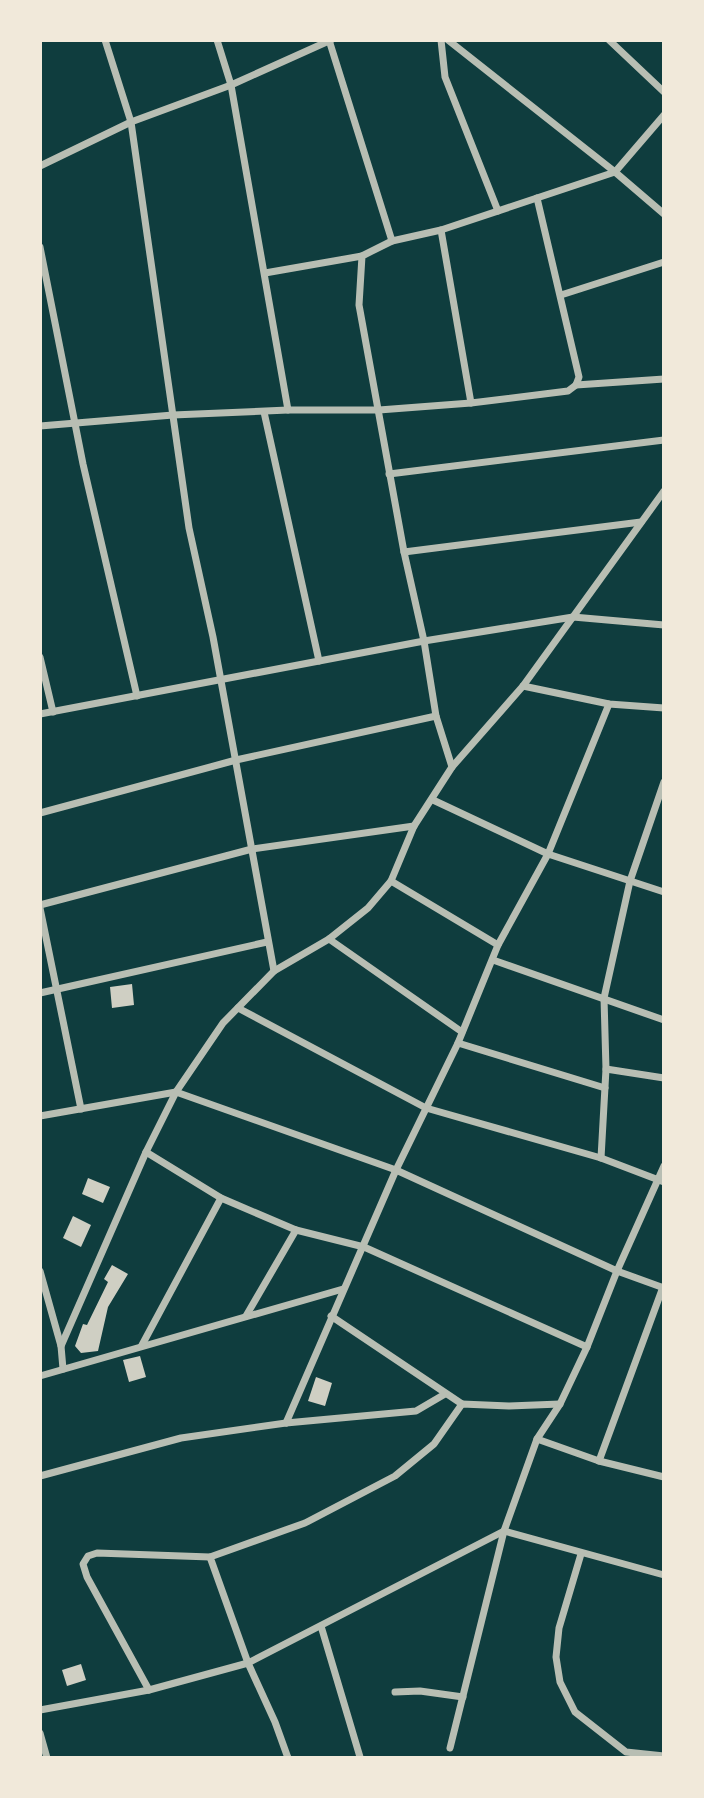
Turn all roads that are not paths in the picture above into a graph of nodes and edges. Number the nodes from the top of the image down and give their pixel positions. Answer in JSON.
{"nodes":[{"id":1,"x":105,"y":40,"type":"edge"},
{"id":2,"x":217,"y":40,"type":"edge"},
{"id":3,"x":330,"y":40,"type":"edge"},
{"id":4,"x":441,"y":40,"type":"edge"},
{"id":5,"x":448,"y":40,"type":"edge"},
{"id":6,"x":609,"y":40,"type":"edge"},
{"id":7,"x":231,"y":85,"type":"junction"},
{"id":8,"x":664,"y":92,"type":"edge"},
{"id":9,"x":664,"y":115,"type":"edge"},
{"id":10,"x":131,"y":122,"type":"junction"},
{"id":11,"x":40,"y":166,"type":"edge"},
{"id":12,"x":615,"y":172,"type":"junction"},
{"id":13,"x":537,"y":198,"type":"junction"},
{"id":14,"x":498,"y":211,"type":"junction"},
{"id":15,"x":664,"y":214,"type":"edge"},
{"id":16,"x":441,"y":230,"type":"junction"},
{"id":17,"x":392,"y":241,"type":"junction"},
{"id":18,"x":40,"y":247,"type":"edge"},
{"id":19,"x":362,"y":256,"type":"junction"},
{"id":20,"x":664,"y":262,"type":"edge"},
{"id":21,"x":265,"y":273,"type":"junction"},
{"id":22,"x":561,"y":295,"type":"junction"},
{"id":23,"x":664,"y":379,"type":"edge"},
{"id":24,"x":576,"y":385,"type":"junction"},
{"id":25,"x":471,"y":403,"type":"junction"},
{"id":26,"x":288,"y":410,"type":"junction"},
{"id":27,"x":379,"y":410,"type":"junction"},
{"id":28,"x":264,"y":412,"type":"junction"},
{"id":29,"x":173,"y":415,"type":"junction"},
{"id":30,"x":77,"y":424,"type":"junction"},
{"id":31,"x":40,"y":426,"type":"edge"},
{"id":32,"x":664,"y":440,"type":"edge"},
{"id":33,"x":389,"y":474,"type":"junction"},
{"id":34,"x":663,"y":493,"type":"edge"},
{"id":35,"x":641,"y":522,"type":"junction"},
{"id":36,"x":404,"y":552,"type":"junction"},
{"id":37,"x":573,"y":617,"type":"junction"},
{"id":38,"x":664,"y":625,"type":"edge"},
{"id":39,"x":424,"y":641,"type":"junction"},
{"id":40,"x":40,"y":657,"type":"edge"},
{"id":41,"x":318,"y":661,"type":"junction"},
{"id":42,"x":221,"y":680,"type":"junction"},
{"id":43,"x":523,"y":686,"type":"junction"},
{"id":44,"x":137,"y":696,"type":"junction"},
{"id":45,"x":609,"y":704,"type":"junction"},
{"id":46,"x":664,"y":708,"type":"edge"},
{"id":47,"x":53,"y":712,"type":"junction"},
{"id":48,"x":40,"y":714,"type":"edge"},
{"id":49,"x":436,"y":716,"type":"junction"},
{"id":50,"x":236,"y":760,"type":"junction"},
{"id":51,"x":452,"y":767,"type":"junction"},
{"id":52,"x":664,"y":782,"type":"edge"},
{"id":53,"x":433,"y":800,"type":"junction"},
{"id":54,"x":40,"y":813,"type":"edge"},
{"id":55,"x":414,"y":827,"type":"junction"},
{"id":56,"x":253,"y":849,"type":"junction"},
{"id":57,"x":548,"y":854,"type":"junction"},
{"id":58,"x":391,"y":881,"type":"junction"},
{"id":59,"x":630,"y":881,"type":"junction"},
{"id":60,"x":664,"y":891,"type":"edge"},
{"id":61,"x":40,"y":906,"type":"edge"},
{"id":62,"x":328,"y":939,"type":"junction"},
{"id":63,"x":268,"y":942,"type":"junction"},
{"id":64,"x":498,"y":945,"type":"junction"},
{"id":65,"x":493,"y":961,"type":"junction"},
{"id":66,"x":274,"y":971,"type":"junction"},
{"id":67,"x":57,"y":989,"type":"junction"},
{"id":68,"x":40,"y":993,"type":"edge"},
{"id":69,"x":604,"y":998,"type":"junction"},
{"id":70,"x":238,"y":1008,"type":"junction"},
{"id":71,"x":664,"y":1020,"type":"edge"},
{"id":72,"x":462,"y":1032,"type":"junction"},
{"id":73,"x":458,"y":1043,"type":"junction"},
{"id":74,"x":606,"y":1069,"type":"junction"},
{"id":75,"x":664,"y":1078,"type":"edge"},
{"id":76,"x":605,"y":1088,"type":"junction"},
{"id":77,"x":176,"y":1093,"type":"junction"},
{"id":78,"x":426,"y":1108,"type":"junction"},
{"id":79,"x":80,"y":1109,"type":"junction"},
{"id":80,"x":40,"y":1116,"type":"edge"},
{"id":81,"x":146,"y":1152,"type":"junction"},
{"id":82,"x":601,"y":1158,"type":"junction"},
{"id":83,"x":664,"y":1166,"type":"edge"},
{"id":84,"x":396,"y":1170,"type":"junction"},
{"id":85,"x":661,"y":1182,"type":"edge"},
{"id":86,"x":221,"y":1198,"type":"junction"},
{"id":87,"x":296,"y":1230,"type":"junction"},
{"id":88,"x":364,"y":1247,"type":"junction"},
{"id":89,"x":40,"y":1271,"type":"edge"},
{"id":90,"x":617,"y":1271,"type":"junction"},
{"id":91,"x":663,"y":1288,"type":"edge"},
{"id":92,"x":343,"y":1289,"type":"junction"},
{"id":93,"x":246,"y":1316,"type":"junction"},
{"id":94,"x":331,"y":1316,"type":"junction"},
{"id":95,"x":142,"y":1345,"type":"junction"},
{"id":96,"x":61,"y":1346,"type":"junction"},
{"id":97,"x":587,"y":1347,"type":"junction"},
{"id":98,"x":63,"y":1369,"type":"junction"},
{"id":99,"x":40,"y":1376,"type":"edge"},
{"id":100,"x":445,"y":1394,"type":"junction"},
{"id":101,"x":462,"y":1404,"type":"junction"},
{"id":102,"x":561,"y":1404,"type":"junction"},
{"id":103,"x":286,"y":1423,"type":"junction"},
{"id":104,"x":537,"y":1439,"type":"junction"},
{"id":105,"x":599,"y":1461,"type":"junction"},
{"id":106,"x":663,"y":1475,"type":"edge"},
{"id":107,"x":40,"y":1476,"type":"edge"},
{"id":108,"x":504,"y":1531,"type":"junction"},
{"id":109,"x":581,"y":1554,"type":"junction"},
{"id":110,"x":210,"y":1557,"type":"junction"},
{"id":111,"x":664,"y":1575,"type":"edge"},
{"id":112,"x":321,"y":1626,"type":"junction"},
{"id":113,"x":248,"y":1663,"type":"junction"},
{"id":114,"x":149,"y":1690,"type":"junction"},
{"id":115,"x":395,"y":1692,"type":"dead end"},
{"id":116,"x":463,"y":1697,"type":"junction"},
{"id":117,"x":40,"y":1710,"type":"edge"},
{"id":118,"x":40,"y":1734,"type":"edge"},
{"id":119,"x":450,"y":1748,"type":"dead end"},
{"id":120,"x":626,"y":1755,"type":"edge"},
{"id":121,"x":664,"y":1756,"type":"edge"},
{"id":122,"x":360,"y":1757,"type":"edge"},
{"id":123,"x":47,"y":1758,"type":"edge"},
{"id":124,"x":288,"y":1758,"type":"edge"}],
"edges":[{"from":1,"to":10,"type":"street"},
{"from":2,"to":7,"type":"street"},
{"from":3,"to":7,"type":"street"},
{"from":3,"to":17,"type":"street"},
{"from":4,"to":14,"type":"street"},
{"from":5,"to":12,"type":"street"},
{"from":6,"to":8,"type":"street"},
{"from":7,"to":10,"type":"street"},
{"from":7,"to":21,"type":"street"},
{"from":9,"to":12,"type":"street"},
{"from":10,"to":11,"type":"street"},
{"from":10,"to":29,"type":"street"},
{"from":12,"to":13,"type":"street"},
{"from":12,"to":15,"type":"street"},
{"from":13,"to":14,"type":"street"},
{"from":13,"to":22,"type":"street"},
{"from":14,"to":16,"type":"street"},
{"from":16,"to":17,"type":"street"},
{"from":16,"to":25,"type":"street"},
{"from":17,"to":19,"type":"street"},
{"from":18,"to":30,"type":"street"},
{"from":19,"to":21,"type":"street"},
{"from":19,"to":27,"type":"street"},
{"from":20,"to":22,"type":"street"},
{"from":21,"to":26,"type":"street"},
{"from":22,"to":24,"type":"street"},
{"from":23,"to":24,"type":"street"},
{"from":24,"to":25,"type":"street"},
{"from":25,"to":27,"type":"street"},
{"from":26,"to":27,"type":"street"},
{"from":26,"to":28,"type":"street"},
{"from":27,"to":33,"type":"street"},
{"from":28,"to":29,"type":"street"},
{"from":28,"to":41,"type":"street"},
{"from":29,"to":30,"type":"street"},
{"from":29,"to":42,"type":"street"},
{"from":30,"to":31,"type":"street"},
{"from":30,"to":44,"type":"street"},
{"from":32,"to":33,"type":"street"},
{"from":33,"to":36,"type":"street"},
{"from":34,"to":35,"type":"street"},
{"from":35,"to":36,"type":"street"},
{"from":35,"to":37,"type":"street"},
{"from":36,"to":39,"type":"street"},
{"from":37,"to":38,"type":"street"},
{"from":37,"to":39,"type":"street"},
{"from":37,"to":43,"type":"street"},
{"from":39,"to":41,"type":"street"},
{"from":39,"to":49,"type":"street"},
{"from":40,"to":47,"type":"street"},
{"from":41,"to":42,"type":"street"},
{"from":42,"to":44,"type":"street"},
{"from":42,"to":50,"type":"street"},
{"from":43,"to":45,"type":"street"},
{"from":43,"to":51,"type":"street"},
{"from":44,"to":47,"type":"street"},
{"from":45,"to":46,"type":"street"},
{"from":45,"to":57,"type":"street"},
{"from":47,"to":48,"type":"street"},
{"from":49,"to":50,"type":"street"},
{"from":49,"to":51,"type":"street"},
{"from":50,"to":54,"type":"street"},
{"from":50,"to":56,"type":"street"},
{"from":51,"to":53,"type":"street"},
{"from":52,"to":59,"type":"street"},
{"from":53,"to":55,"type":"street"},
{"from":53,"to":57,"type":"street"},
{"from":55,"to":56,"type":"street"},
{"from":55,"to":58,"type":"street"},
{"from":56,"to":61,"type":"street"},
{"from":56,"to":63,"type":"street"},
{"from":57,"to":59,"type":"street"},
{"from":57,"to":64,"type":"street"},
{"from":58,"to":62,"type":"street"},
{"from":58,"to":64,"type":"street"},
{"from":59,"to":60,"type":"street"},
{"from":59,"to":69,"type":"street"},
{"from":61,"to":67,"type":"street"},
{"from":62,"to":66,"type":"street"},
{"from":62,"to":72,"type":"street"},
{"from":63,"to":66,"type":"street"},
{"from":63,"to":67,"type":"street"},
{"from":64,"to":65,"type":"street"},
{"from":65,"to":69,"type":"street"},
{"from":65,"to":72,"type":"street"},
{"from":66,"to":70,"type":"street"},
{"from":67,"to":68,"type":"street"},
{"from":67,"to":79,"type":"street"},
{"from":69,"to":71,"type":"street"},
{"from":69,"to":74,"type":"street"},
{"from":70,"to":77,"type":"street"},
{"from":70,"to":78,"type":"street"},
{"from":72,"to":73,"type":"street"},
{"from":73,"to":76,"type":"street"},
{"from":73,"to":78,"type":"street"},
{"from":74,"to":75,"type":"street"},
{"from":74,"to":76,"type":"street"},
{"from":76,"to":82,"type":"street"},
{"from":77,"to":79,"type":"street"},
{"from":77,"to":81,"type":"street"},
{"from":77,"to":84,"type":"street"},
{"from":78,"to":82,"type":"street"},
{"from":78,"to":84,"type":"street"},
{"from":79,"to":80,"type":"street"},
{"from":81,"to":86,"type":"street"},
{"from":81,"to":96,"type":"street"},
{"from":82,"to":85,"type":"street"},
{"from":83,"to":85,"type":"street"},
{"from":84,"to":88,"type":"street"},
{"from":84,"to":90,"type":"street"},
{"from":85,"to":90,"type":"street"},
{"from":86,"to":87,"type":"street"},
{"from":86,"to":95,"type":"street"},
{"from":87,"to":88,"type":"street"},
{"from":87,"to":93,"type":"street"},
{"from":88,"to":92,"type":"street"},
{"from":88,"to":97,"type":"street"},
{"from":89,"to":96,"type":"street"},
{"from":90,"to":91,"type":"street"},
{"from":90,"to":97,"type":"street"},
{"from":91,"to":105,"type":"street"},
{"from":92,"to":93,"type":"street"},
{"from":92,"to":94,"type":"street"},
{"from":93,"to":95,"type":"street"},
{"from":94,"to":100,"type":"street"},
{"from":94,"to":103,"type":"street"},
{"from":95,"to":98,"type":"street"},
{"from":96,"to":98,"type":"street"},
{"from":97,"to":102,"type":"street"},
{"from":98,"to":99,"type":"street"},
{"from":100,"to":101,"type":"street"},
{"from":100,"to":103,"type":"street"},
{"from":101,"to":102,"type":"street"},
{"from":101,"to":110,"type":"street"},
{"from":102,"to":104,"type":"street"},
{"from":103,"to":107,"type":"street"},
{"from":104,"to":105,"type":"street"},
{"from":104,"to":108,"type":"street"},
{"from":105,"to":106,"type":"street"},
{"from":108,"to":109,"type":"street"},
{"from":108,"to":112,"type":"street"},
{"from":108,"to":116,"type":"street"},
{"from":109,"to":111,"type":"street"},
{"from":109,"to":120,"type":"street"},
{"from":110,"to":113,"type":"street"},
{"from":110,"to":114,"type":"street"},
{"from":112,"to":113,"type":"street"},
{"from":112,"to":122,"type":"street"},
{"from":113,"to":114,"type":"street"},
{"from":113,"to":124,"type":"street"},
{"from":114,"to":117,"type":"street"},
{"from":115,"to":116,"type":"street"},
{"from":116,"to":119,"type":"street"},
{"from":118,"to":123,"type":"street"},
{"from":120,"to":121,"type":"street"}]}
